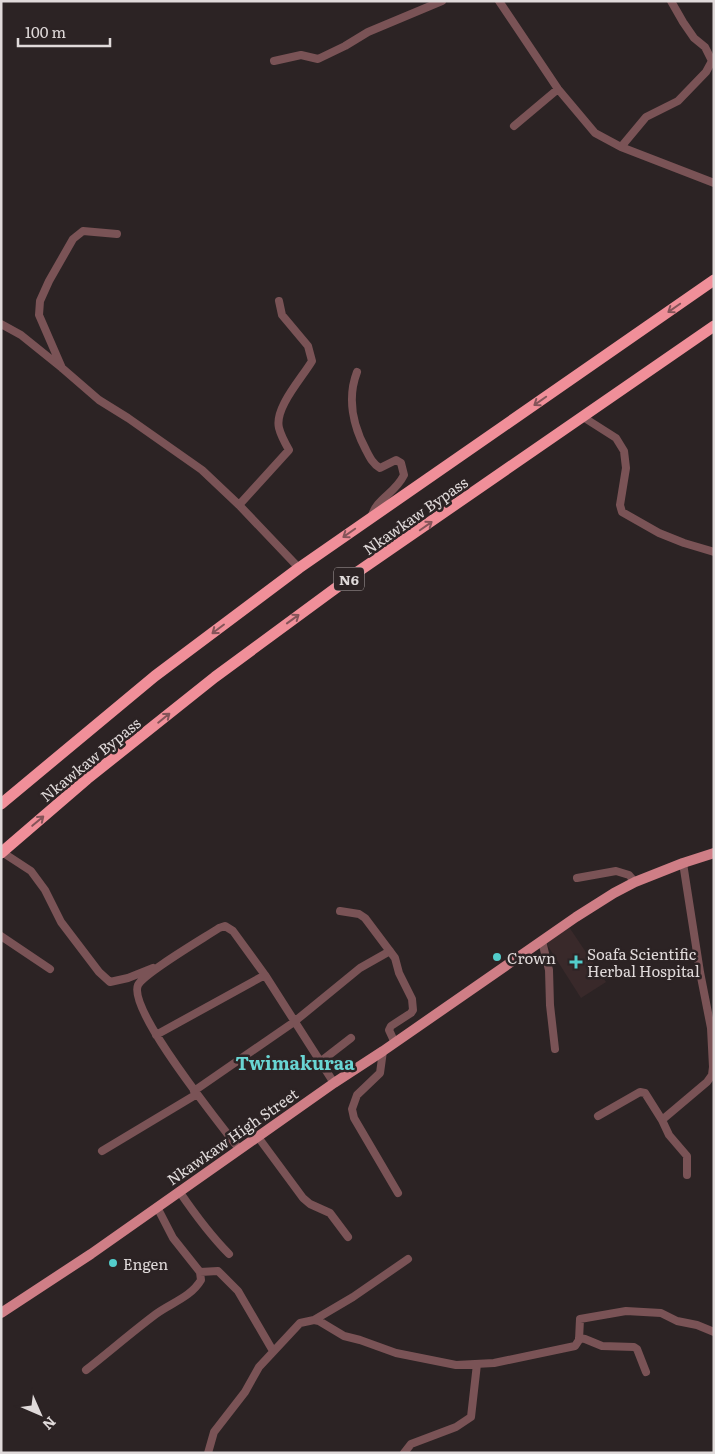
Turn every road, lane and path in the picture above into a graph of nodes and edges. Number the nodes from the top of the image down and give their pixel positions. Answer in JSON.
{"nodes":[{"id":1,"x":442,"y":1,"type":"edge"},
{"id":2,"x":500,"y":1,"type":"edge"},
{"id":3,"x":671,"y":1,"type":"edge"},
{"id":4,"x":274,"y":61,"type":"dead end"},
{"id":5,"x":558,"y":89,"type":"junction"},
{"id":6,"x":514,"y":126,"type":"dead end"},
{"id":7,"x":621,"y":147,"type":"junction"},
{"id":8,"x":714,"y":184,"type":"edge"},
{"id":9,"x":117,"y":234,"type":"dead end"},
{"id":10,"x":714,"y":280,"type":"edge"},
{"id":11,"x":279,"y":301,"type":"dead end"},
{"id":12,"x":1,"y":324,"type":"edge"},
{"id":13,"x":714,"y":326,"type":"edge"},
{"id":14,"x":62,"y":368,"type":"junction"},
{"id":15,"x":357,"y":372,"type":"dead end"},
{"id":16,"x":583,"y":417,"type":"junction"},
{"id":17,"x":240,"y":505,"type":"junction"},
{"id":18,"x":371,"y":518,"type":"junction"},
{"id":19,"x":714,"y":552,"type":"edge"},
{"id":20,"x":299,"y":568,"type":"junction"},
{"id":21,"x":1,"y":804,"type":"edge"},
{"id":22,"x":2,"y":852,"type":"edge"},
{"id":23,"x":714,"y":853,"type":"edge"},
{"id":24,"x":683,"y":863,"type":"junction"},
{"id":25,"x":577,"y":878,"type":"dead end"},
{"id":26,"x":635,"y":882,"type":"junction"},
{"id":27,"x":340,"y":911,"type":"dead end"},
{"id":28,"x":1,"y":936,"type":"edge"},
{"id":29,"x":542,"y":940,"type":"junction"},
{"id":30,"x":390,"y":951,"type":"junction"},
{"id":31,"x":166,"y":962,"type":"junction"},
{"id":32,"x":50,"y":969,"type":"dead end"},
{"id":33,"x":265,"y":975,"type":"junction"},
{"id":34,"x":294,"y":1022,"type":"junction"},
{"id":35,"x":156,"y":1035,"type":"junction"},
{"id":36,"x":351,"y":1038,"type":"dead end"},
{"id":37,"x":395,"y":1043,"type":"junction"},
{"id":38,"x":555,"y":1049,"type":"dead end"},
{"id":39,"x":383,"y":1051,"type":"junction"},
{"id":40,"x":320,"y":1062,"type":"junction"},
{"id":41,"x":334,"y":1083,"type":"junction"},
{"id":42,"x":195,"y":1092,"type":"junction"},
{"id":43,"x":598,"y":1116,"type":"dead end"},
{"id":44,"x":662,"y":1120,"type":"junction"},
{"id":45,"x":258,"y":1137,"type":"junction"},
{"id":46,"x":239,"y":1149,"type":"junction"},
{"id":47,"x":102,"y":1151,"type":"dead end"},
{"id":48,"x":686,"y":1176,"type":"dead end"},
{"id":49,"x":179,"y":1191,"type":"junction"},
{"id":50,"x":398,"y":1193,"type":"dead end"},
{"id":51,"x":157,"y":1207,"type":"junction"},
{"id":52,"x":348,"y":1237,"type":"dead end"},
{"id":53,"x":229,"y":1254,"type":"dead end"},
{"id":54,"x":408,"y":1259,"type":"dead end"},
{"id":55,"x":200,"y":1272,"type":"junction"},
{"id":56,"x":1,"y":1313,"type":"edge"},
{"id":57,"x":314,"y":1320,"type":"junction"},
{"id":58,"x":714,"y":1332,"type":"edge"},
{"id":59,"x":579,"y":1338,"type":"junction"},
{"id":60,"x":273,"y":1351,"type":"junction"},
{"id":61,"x":477,"y":1364,"type":"junction"},
{"id":62,"x":86,"y":1370,"type":"dead end"},
{"id":63,"x":646,"y":1372,"type":"dead end"},
{"id":64,"x":208,"y":1453,"type":"edge"},
{"id":65,"x":404,"y":1453,"type":"edge"}],
"edges":[{"from":1,"to":4,"type":"street"},
{"from":2,"to":5,"type":"street"},
{"from":3,"to":7,"type":"street"},
{"from":5,"to":6,"type":"street"},
{"from":5,"to":7,"type":"street"},
{"from":7,"to":8,"type":"street"},
{"from":9,"to":14,"type":"street"},
{"from":10,"to":18,"type":"highway","name":"Nkawkaw Bypass","number":"N6","one_way":true},
{"from":11,"to":17,"type":"street"},
{"from":12,"to":14,"type":"street"},
{"from":13,"to":16,"type":"highway","name":"Nkawkaw Bypass","number":"N6"},
{"from":14,"to":17,"type":"street"},
{"from":15,"to":18,"type":"street"},
{"from":16,"to":19,"type":"street"},
{"from":22,"to":16,"type":"highway","name":"Nkawkaw Bypass","number":"N6","one_way":true},
{"from":17,"to":20,"type":"street"},
{"from":18,"to":20,"type":"highway","name":"Nkawkaw Bypass","number":"N6","one_way":true},
{"from":20,"to":21,"type":"highway","name":"Nkawkaw Bypass","number":"N6","one_way":true},
{"from":22,"to":31,"type":"street"},
{"from":23,"to":24,"type":"main road","name":"Nkawkaw High Street"},
{"from":24,"to":26,"type":"main road","name":"Nkawkaw High Street"},
{"from":24,"to":44,"type":"street"},
{"from":25,"to":26,"type":"street"},
{"from":26,"to":29,"type":"main road","name":"Nkawkaw High Street"},
{"from":27,"to":30,"type":"street"},
{"from":28,"to":32,"type":"street"},
{"from":29,"to":37,"type":"main road","name":"Nkawkaw High Street"},
{"from":29,"to":38,"type":"street"},
{"from":30,"to":34,"type":"street"},
{"from":30,"to":37,"type":"street"},
{"from":31,"to":33,"type":"street"},
{"from":31,"to":35,"type":"street"},
{"from":33,"to":34,"type":"street"},
{"from":33,"to":35,"type":"street"},
{"from":34,"to":40,"type":"street"},
{"from":34,"to":42,"type":"street"},
{"from":35,"to":42,"type":"street"},
{"from":36,"to":40,"type":"street"},
{"from":37,"to":39,"type":"main road","name":"Nkawkaw High Street"},
{"from":39,"to":41,"type":"main road","name":"Nkawkaw High Street"},
{"from":39,"to":50,"type":"street"},
{"from":40,"to":41,"type":"street"},
{"from":41,"to":45,"type":"main road","name":"Nkawkaw High Street"},
{"from":42,"to":46,"type":"street"},
{"from":42,"to":47,"type":"street"},
{"from":43,"to":44,"type":"street"},
{"from":44,"to":48,"type":"street"},
{"from":45,"to":46,"type":"main road","name":"Nkawkaw High Street"},
{"from":45,"to":52,"type":"street"},
{"from":46,"to":49,"type":"main road","name":"Nkawkaw High Street"},
{"from":49,"to":51,"type":"main road","name":"Nkawkaw High Street"},
{"from":49,"to":53,"type":"street"},
{"from":51,"to":55,"type":"street"},
{"from":51,"to":56,"type":"main road","name":"Nkawkaw High Street"},
{"from":54,"to":57,"type":"street"},
{"from":55,"to":60,"type":"street"},
{"from":55,"to":62,"type":"street"},
{"from":57,"to":60,"type":"street"},
{"from":57,"to":61,"type":"street"},
{"from":58,"to":59,"type":"street"},
{"from":59,"to":61,"type":"street"},
{"from":59,"to":63,"type":"street"},
{"from":60,"to":64,"type":"street"},
{"from":61,"to":65,"type":"street"}]}
